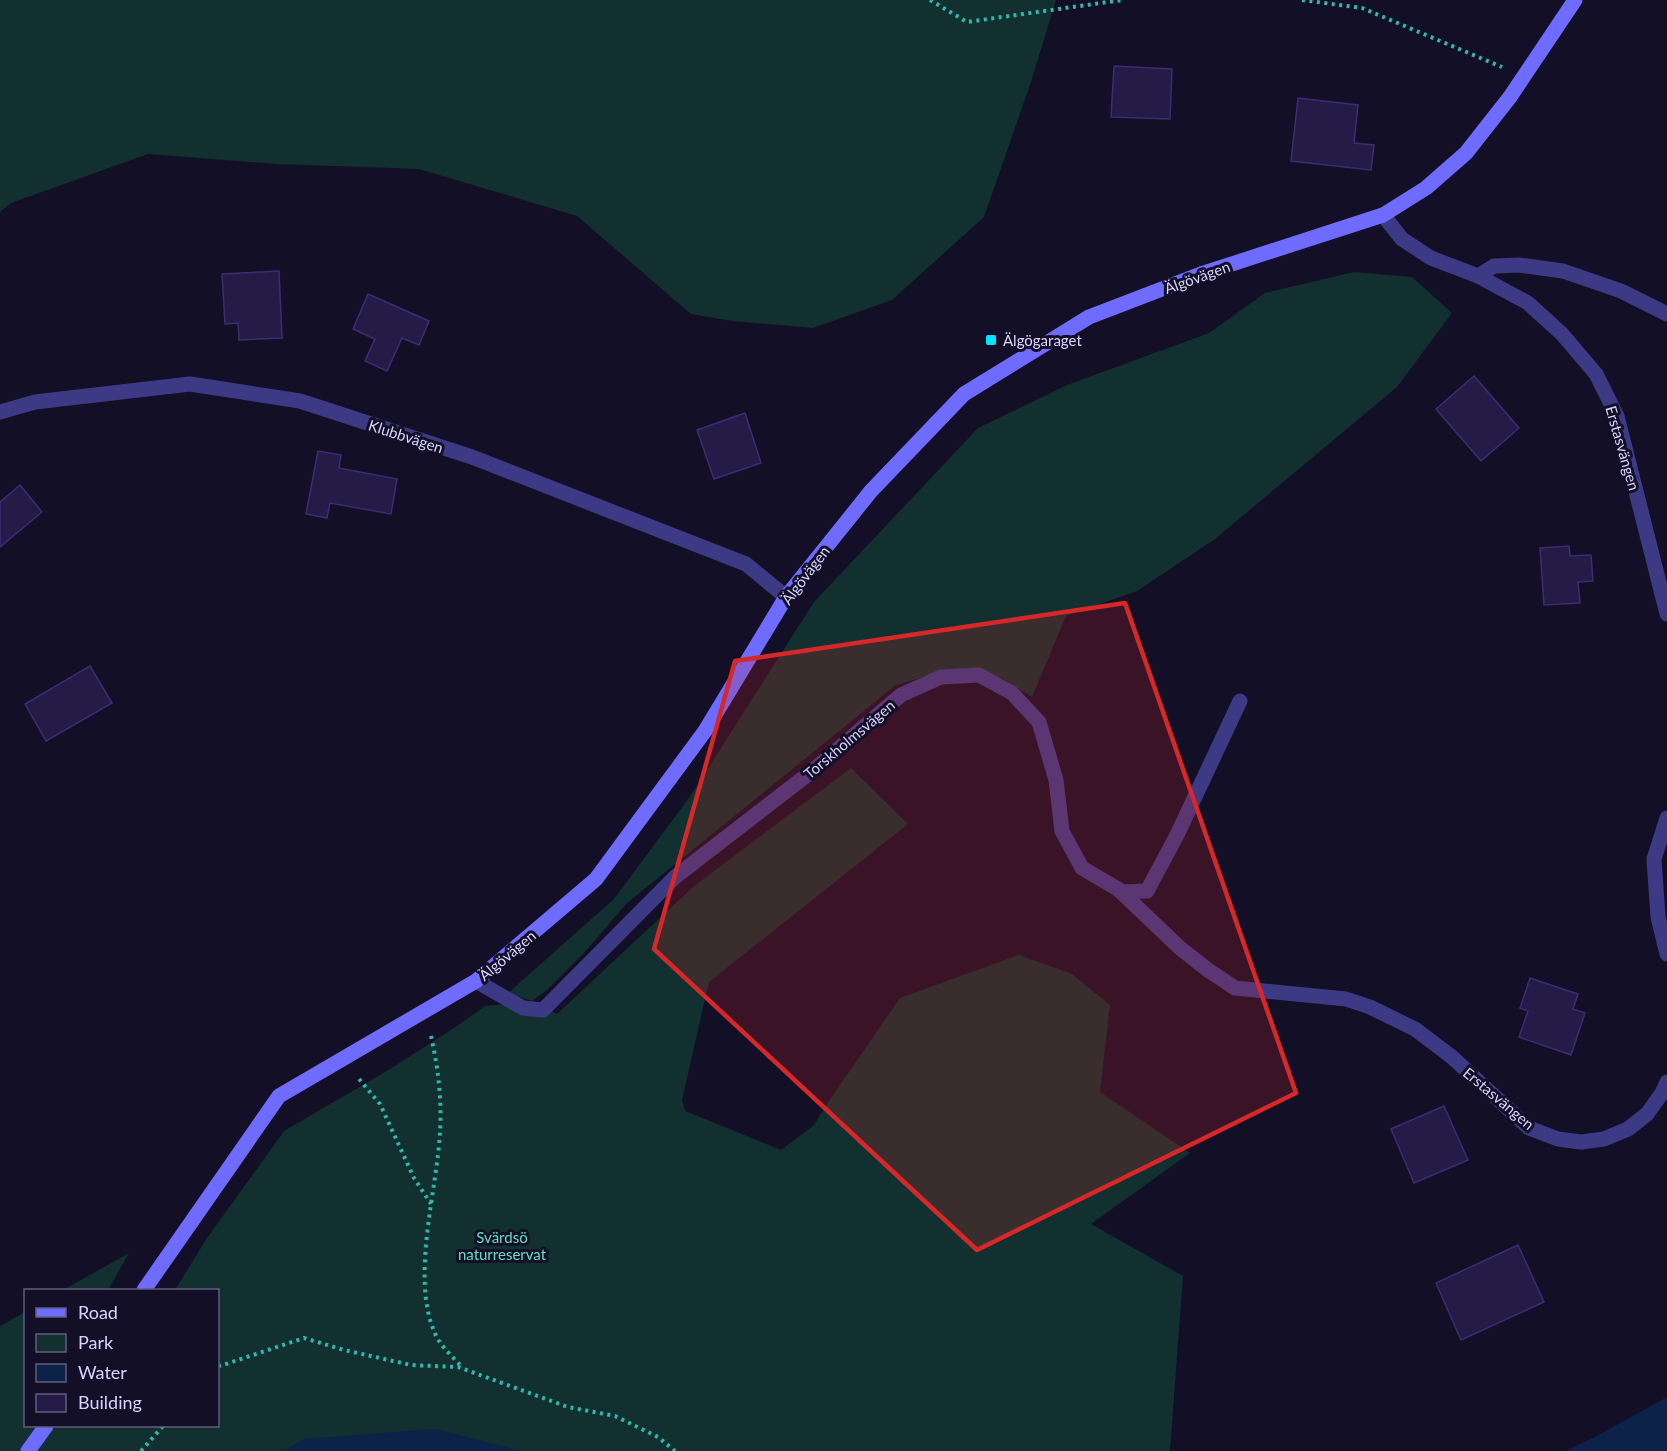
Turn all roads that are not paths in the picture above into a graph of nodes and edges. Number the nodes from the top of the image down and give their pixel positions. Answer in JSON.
{"nodes":[{"id":1,"x":1575,"y":0,"type":"edge"},
{"id":2,"x":1383,"y":214,"type":"junction"},
{"id":3,"x":1478,"y":276,"type":"junction"},
{"id":4,"x":1667,"y":314,"type":"edge"},
{"id":5,"x":0,"y":412,"type":"edge"},
{"id":6,"x":786,"y":597,"type":"junction"},
{"id":7,"x":1667,"y":614,"type":"edge"},
{"id":8,"x":1240,"y":701,"type":"dead end"},
{"id":9,"x":1667,"y":818,"type":"edge"},
{"id":10,"x":1119,"y":890,"type":"junction"},
{"id":11,"x":1667,"y":954,"type":"edge"},
{"id":12,"x":476,"y":981,"type":"junction"},
{"id":13,"x":1667,"y":1082,"type":"edge"},
{"id":14,"x":145,"y":1289,"type":"edge"},
{"id":15,"x":45,"y":1427,"type":"edge"},
{"id":16,"x":28,"y":1451,"type":"edge"}],
"edges":[{"from":1,"to":2,"type":"street","name":"Älgövägen"},
{"from":2,"to":3,"type":"street","name":"Erstasvängen"},
{"from":2,"to":6,"type":"street","name":"Älgövägen"},
{"from":3,"to":4,"type":"street"},
{"from":3,"to":7,"type":"street","name":"Erstasvängen"},
{"from":5,"to":6,"type":"street","name":"Klubbvägen"},
{"from":6,"to":12,"type":"street","name":"Älgövägen"},
{"from":8,"to":10,"type":"street"},
{"from":9,"to":11,"type":"street"},
{"from":10,"to":12,"type":"street","name":"Torskholmsvägen"},
{"from":10,"to":13,"type":"street","name":"Erstasvängen"},
{"from":12,"to":14,"type":"street","name":"Älgövägen"},
{"from":15,"to":16,"type":"street"}]}
